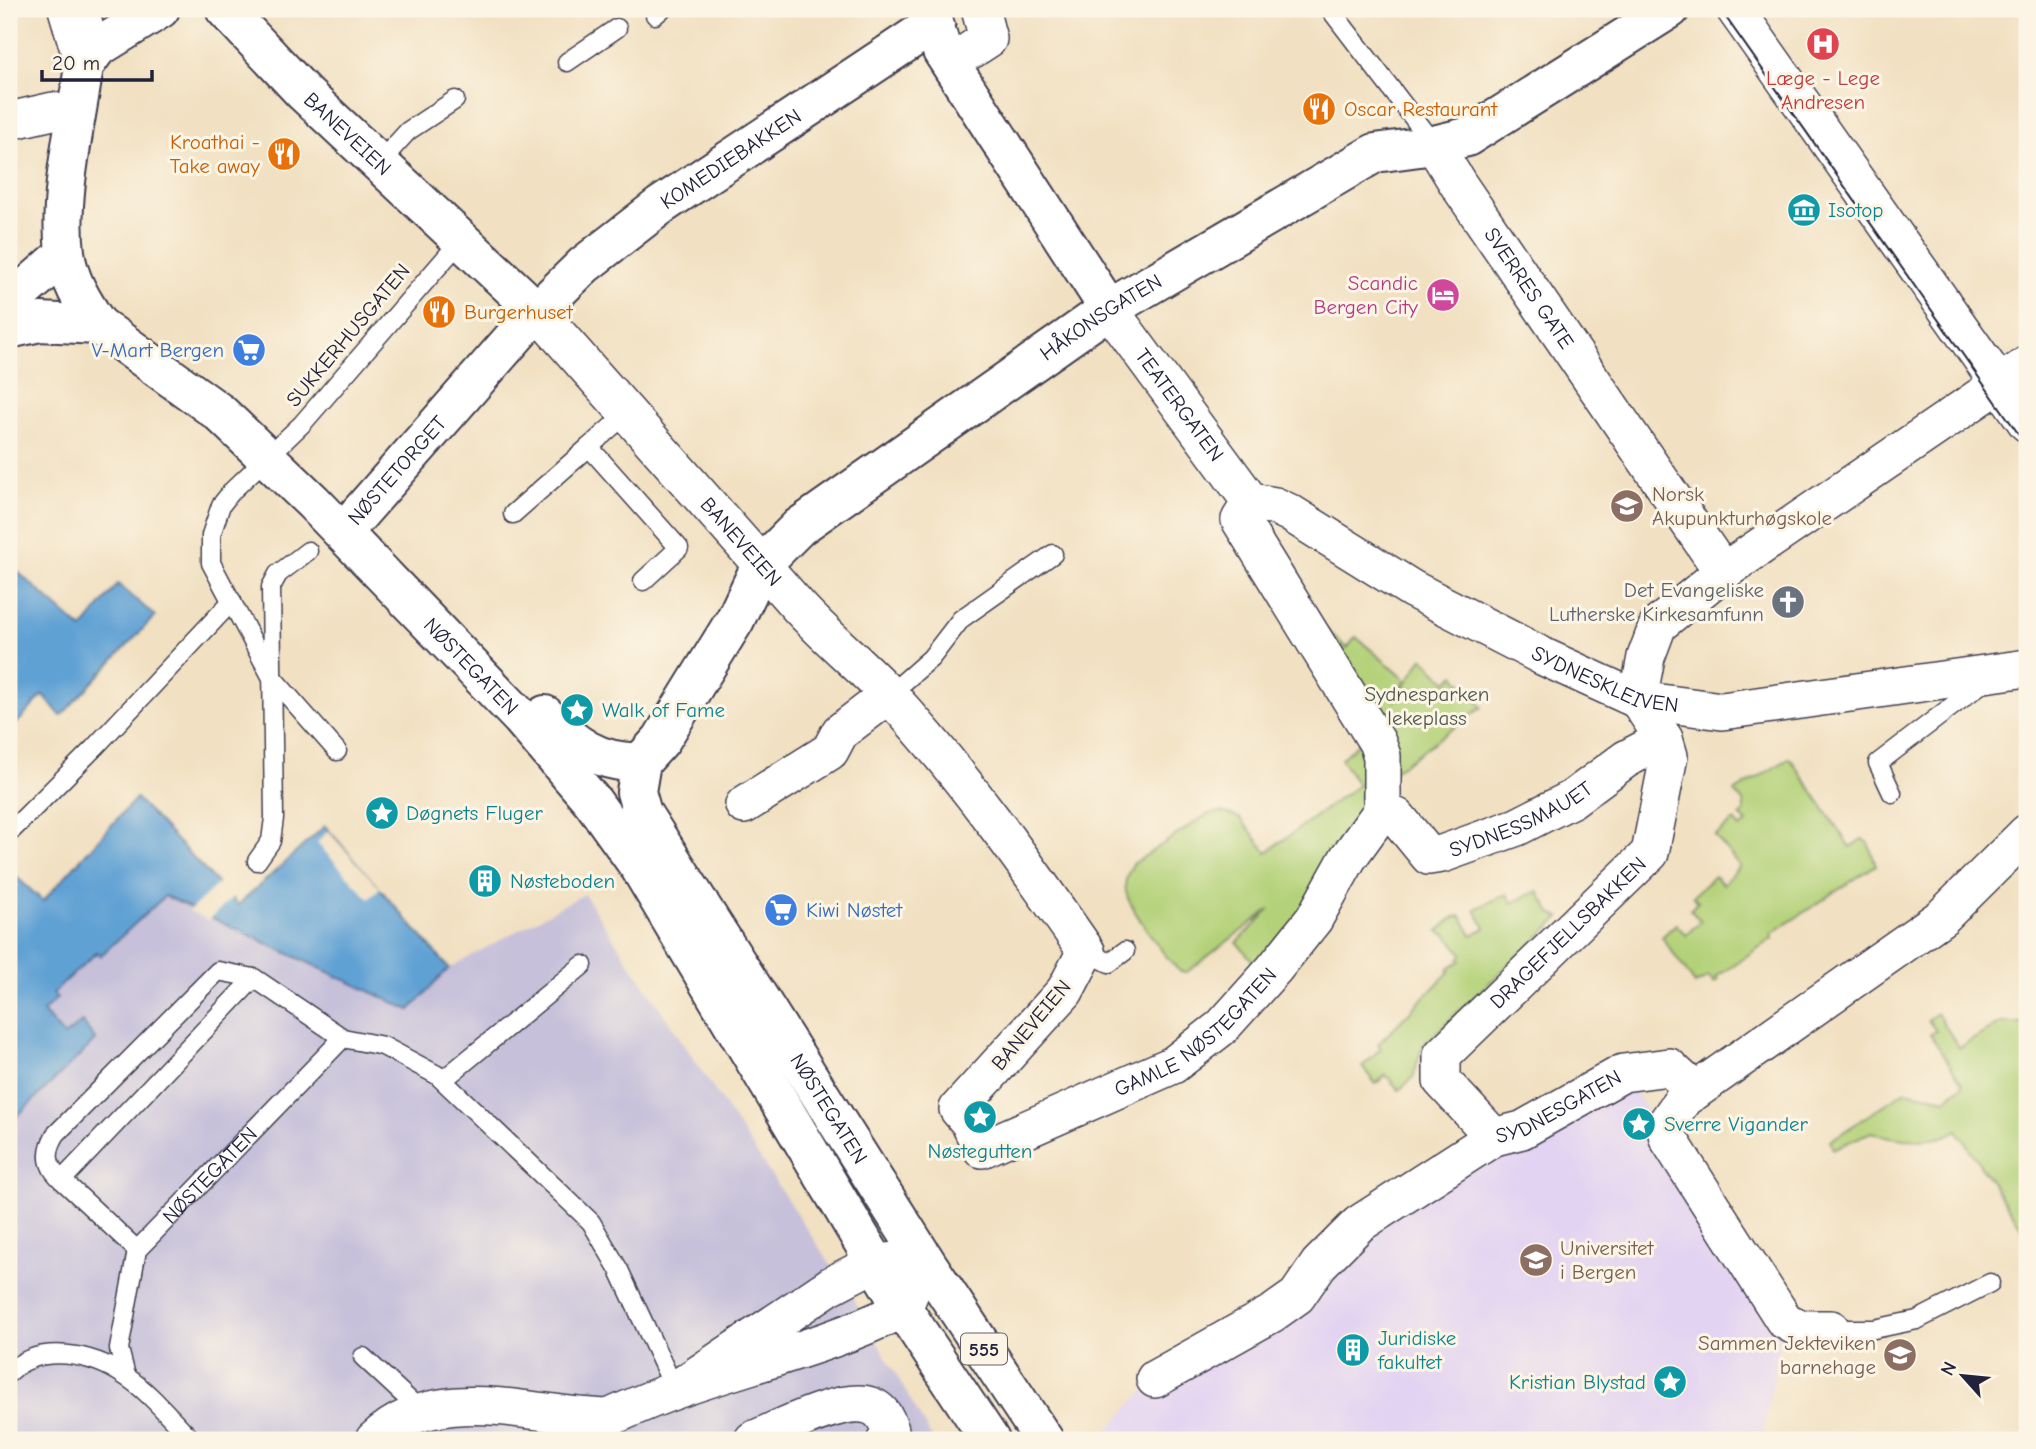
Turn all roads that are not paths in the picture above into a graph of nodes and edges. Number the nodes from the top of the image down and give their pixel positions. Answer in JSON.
{"nodes":[{"id":1,"x":67,"y":9,"type":"edge"},
{"id":2,"x":91,"y":9,"type":"edge"},
{"id":3,"x":160,"y":9,"type":"edge"},
{"id":4,"x":225,"y":9,"type":"edge"},
{"id":5,"x":980,"y":9,"type":"edge"},
{"id":6,"x":1330,"y":9,"type":"edge"},
{"id":7,"x":1670,"y":9,"type":"edge"},
{"id":8,"x":1735,"y":9,"type":"edge"},
{"id":9,"x":932,"y":16,"type":"edge"},
{"id":10,"x":617,"y":27,"type":"dead end"},
{"id":11,"x":971,"y":50,"type":"dead end"},
{"id":12,"x":91,"y":57,"type":"junction"},
{"id":13,"x":567,"y":62,"type":"dead end"},
{"id":14,"x":455,"y":100,"type":"dead end"},
{"id":15,"x":53,"y":111,"type":"dead end"},
{"id":16,"x":9,"y":121,"type":"edge"},
{"id":17,"x":1434,"y":145,"type":"junction"},
{"id":18,"x":379,"y":163,"type":"junction"},
{"id":19,"x":462,"y":239,"type":"junction"},
{"id":20,"x":65,"y":254,"type":"junction"},
{"id":21,"x":9,"y":303,"type":"edge"},
{"id":22,"x":1109,"y":309,"type":"junction"},
{"id":23,"x":537,"y":311,"type":"junction"},
{"id":24,"x":98,"y":325,"type":"junction"},
{"id":25,"x":9,"y":329,"type":"edge"},
{"id":26,"x":2013,"y":374,"type":"edge"},
{"id":27,"x":628,"y":412,"type":"junction"},
{"id":28,"x":2027,"y":423,"type":"edge"},
{"id":29,"x":589,"y":447,"type":"junction"},
{"id":30,"x":269,"y":459,"type":"junction"},
{"id":31,"x":1251,"y":502,"type":"junction"},
{"id":32,"x":513,"y":514,"type":"dead end"},
{"id":33,"x":343,"y":532,"type":"junction"},
{"id":34,"x":308,"y":551,"type":"dead end"},
{"id":35,"x":1053,"y":554,"type":"dead end"},
{"id":36,"x":761,"y":565,"type":"junction"},
{"id":37,"x":1723,"y":572,"type":"junction"},
{"id":38,"x":643,"y":582,"type":"dead end"},
{"id":39,"x":232,"y":601,"type":"junction"},
{"id":40,"x":434,"y":625,"type":"junction"},
{"id":41,"x":2012,"y":670,"type":"edge"},
{"id":42,"x":271,"y":676,"type":"junction"},
{"id":43,"x":889,"y":695,"type":"junction"},
{"id":44,"x":1638,"y":700,"type":"junction"},
{"id":45,"x":1664,"y":739,"type":"junction"},
{"id":46,"x":338,"y":751,"type":"dead end"},
{"id":47,"x":640,"y":762,"type":"junction"},
{"id":48,"x":1892,"y":793,"type":"dead end"},
{"id":49,"x":744,"y":805,"type":"dead end"},
{"id":50,"x":1382,"y":811,"type":"junction"},
{"id":51,"x":9,"y":833,"type":"edge"},
{"id":52,"x":2027,"y":833,"type":"edge"},
{"id":53,"x":257,"y":861,"type":"dead end"},
{"id":54,"x":1086,"y":951,"type":"junction"},
{"id":55,"x":1125,"y":951,"type":"dead end"},
{"id":56,"x":583,"y":965,"type":"dead end"},
{"id":57,"x":254,"y":978,"type":"junction"},
{"id":58,"x":343,"y":1038,"type":"junction"},
{"id":59,"x":443,"y":1080,"type":"junction"},
{"id":60,"x":1695,"y":1091,"type":"junction"},
{"id":61,"x":958,"y":1109,"type":"joint"},
{"id":62,"x":1494,"y":1138,"type":"junction"},
{"id":63,"x":62,"y":1180,"type":"junction"},
{"id":64,"x":137,"y":1250,"type":"junction"},
{"id":65,"x":924,"y":1259,"type":"junction"},
{"id":66,"x":874,"y":1263,"type":"junction"},
{"id":67,"x":1990,"y":1283,"type":"dead end"},
{"id":68,"x":903,"y":1309,"type":"junction"},
{"id":69,"x":1831,"y":1329,"type":"joint"},
{"id":70,"x":363,"y":1357,"type":"dead end"},
{"id":71,"x":9,"y":1373,"type":"edge"},
{"id":72,"x":126,"y":1376,"type":"junction"},
{"id":73,"x":1155,"y":1380,"type":"dead end"},
{"id":74,"x":675,"y":1390,"type":"junction"},
{"id":75,"x":420,"y":1410,"type":"junction"},
{"id":76,"x":607,"y":1418,"type":"junction"},
{"id":77,"x":192,"y":1440,"type":"edge"},
{"id":78,"x":374,"y":1440,"type":"edge"},
{"id":79,"x":563,"y":1440,"type":"edge"},
{"id":80,"x":753,"y":1440,"type":"edge"},
{"id":81,"x":886,"y":1440,"type":"edge"},
{"id":82,"x":990,"y":1440,"type":"edge"},
{"id":83,"x":1044,"y":1440,"type":"edge"}],
"edges":[{"from":1,"to":12,"type":"street"},
{"from":2,"to":12,"type":"lane"},
{"from":3,"to":12,"type":"main road"},
{"from":4,"to":18,"type":"main road","name":"BANEVEIEN"},
{"from":5,"to":11,"type":"street"},
{"from":6,"to":17,"type":"lane","name":"SVERRES GATE"},
{"from":7,"to":17,"type":"main road","name":"HÅKONSGATEN"},
{"from":8,"to":26,"type":"street"},
{"from":9,"to":22,"type":"main road","name":"TEATERGATEN"},
{"from":9,"to":23,"type":"main road","name":"KOMEDIEBAKKEN"},
{"from":10,"to":13,"type":"lane"},
{"from":12,"to":20,"type":"main road"},
{"from":14,"to":18,"type":"lane"},
{"from":15,"to":16,"type":"street"},
{"from":17,"to":22,"type":"main road","name":"HÅKONSGATEN"},
{"from":17,"to":37,"type":"street","name":"SVERRES GATE"},
{"from":18,"to":19,"type":"main road","name":"BANEVEIEN"},
{"from":19,"to":23,"type":"main road","name":"BANEVEIEN"},
{"from":19,"to":30,"type":"lane","name":"SUKKERHUSGATEN"},
{"from":20,"to":21,"type":"main road"},
{"from":20,"to":24,"type":"main road"},
{"from":22,"to":31,"type":"street","name":"TEATERGATEN"},
{"from":22,"to":36,"type":"main road","name":"HÅKONSGATEN"},
{"from":23,"to":27,"type":"street","name":"BANEVEIEN"},
{"from":23,"to":33,"type":"main road","name":"NØSTETORGET"},
{"from":24,"to":25,"type":"main road"},
{"from":24,"to":30,"type":"main road"},
{"from":26,"to":28,"type":"street"},
{"from":26,"to":37,"type":"street"},
{"from":27,"to":29,"type":"lane"},
{"from":27,"to":36,"type":"street","name":"BANEVEIEN"},
{"from":29,"to":32,"type":"lane"},
{"from":29,"to":38,"type":"lane"},
{"from":30,"to":33,"type":"main road"},
{"from":30,"to":39,"type":"lane","name":"SUKKERHUSGATEN"},
{"from":31,"to":44,"type":"street","name":"SYDNESKLEIVEN"},
{"from":31,"to":50,"type":"street"},
{"from":33,"to":40,"type":"main road","name":"NØSTETORGET"},
{"from":34,"to":42,"type":"lane"},
{"from":35,"to":43,"type":"lane"},
{"from":36,"to":43,"type":"street","name":"BANEVEIEN"},
{"from":36,"to":47,"type":"main road","name":"HÅKONSGATEN"},
{"from":37,"to":44,"type":"street"},
{"from":39,"to":42,"type":"lane","name":"SUKKERHUSGATEN"},
{"from":39,"to":51,"type":"lane"},
{"from":40,"to":47,"type":"main road","name":"NØSTEGATEN"},
{"from":40,"to":66,"type":"main road","name":"NØSTEGATEN"},
{"from":41,"to":44,"type":"street","name":"SYDNESKLEIVEN"},
{"from":41,"to":48,"type":"lane","name":"SYDNESKLEIVEN"},
{"from":42,"to":46,"type":"lane"},
{"from":42,"to":53,"type":"lane"},
{"from":43,"to":49,"type":"street"},
{"from":43,"to":54,"type":"street","name":"BANEVEIEN"},
{"from":44,"to":45,"type":"street"},
{"from":45,"to":50,"type":"street","name":"SYDNESSMAUET"},
{"from":45,"to":62,"type":"street","name":"DRAGEFJELLSBAKKEN"},
{"from":47,"to":65,"type":"main road","name":"NØSTEGATEN"},
{"from":50,"to":61,"type":"street","name":"GAMLE NØSTEGATEN"},
{"from":52,"to":60,"type":"street"},
{"from":54,"to":55,"type":"lane"},
{"from":54,"to":61,"type":"street","name":"BANEVEIEN"},
{"from":56,"to":59,"type":"lane"},
{"from":57,"to":58,"type":"lane"},
{"from":57,"to":63,"type":"lane"},
{"from":57,"to":63,"type":"lane"},
{"from":58,"to":59,"type":"lane"},
{"from":58,"to":64,"type":"lane","name":"NØSTEGATEN"},
{"from":59,"to":74,"type":"lane"},
{"from":60,"to":62,"type":"street","name":"SYDNESGATEN"},
{"from":60,"to":69,"type":"street"},
{"from":62,"to":73,"type":"street","name":"SYDNESGATEN"},
{"from":63,"to":64,"type":"lane"},
{"from":64,"to":72,"type":"lane"},
{"from":65,"to":66,"type":"street"},
{"from":65,"to":68,"type":"street"},
{"from":65,"to":83,"type":"main road","name":"NØSTEGATEN","number":"555"},
{"from":66,"to":68,"type":"main road","name":"NØSTEGATEN"},
{"from":66,"to":74,"type":"street"},
{"from":67,"to":69,"type":"lane"},
{"from":68,"to":74,"type":"street"},
{"from":68,"to":82,"type":"main road","name":"NØSTEGATEN","number":"555"},
{"from":70,"to":75,"type":"lane"},
{"from":71,"to":72,"type":"lane"},
{"from":72,"to":77,"type":"lane"},
{"from":74,"to":76,"type":"street"},
{"from":75,"to":76,"type":"street"},
{"from":75,"to":78,"type":"street"},
{"from":76,"to":79,"type":"street"},
{"from":80,"to":81,"type":"street"}]}
